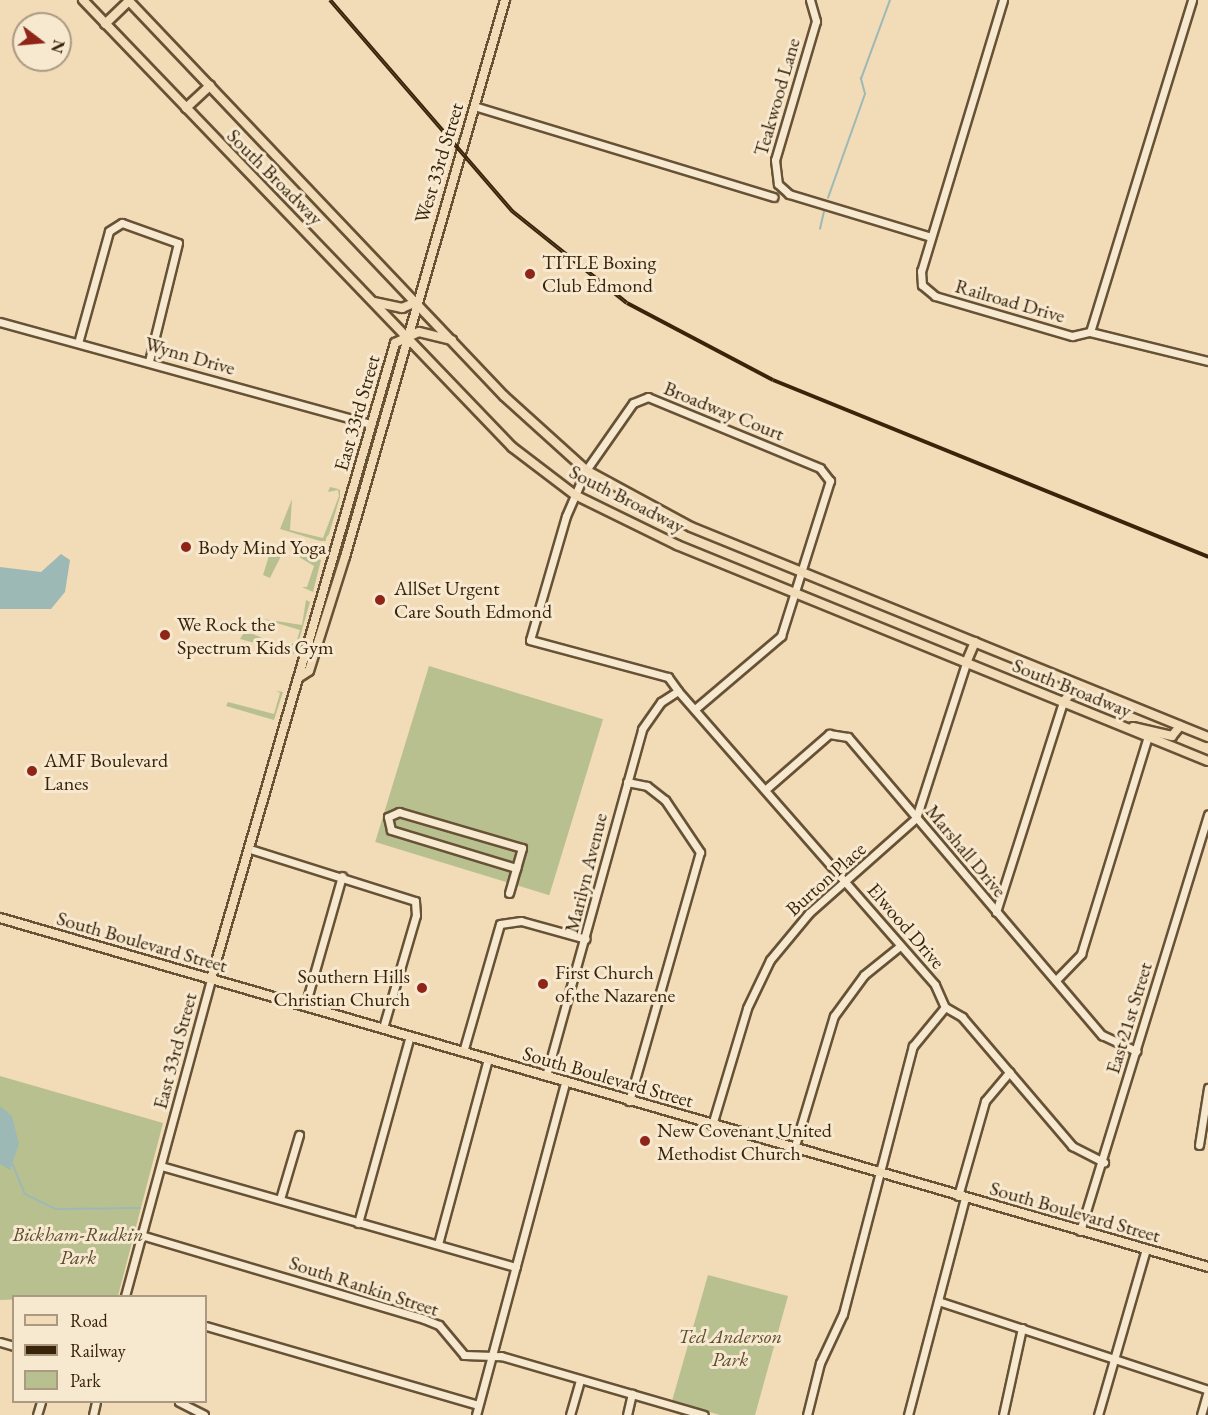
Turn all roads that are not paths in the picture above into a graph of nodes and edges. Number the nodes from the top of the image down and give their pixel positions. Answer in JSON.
{"nodes":[{"id":1,"x":83,"y":0,"type":"edge"},
{"id":2,"x":129,"y":0,"type":"edge"},
{"id":3,"x":505,"y":0,"type":"edge"},
{"id":4,"x":810,"y":0,"type":"edge"},
{"id":5,"x":1003,"y":0,"type":"edge"},
{"id":6,"x":1192,"y":0,"type":"edge"},
{"id":7,"x":105,"y":24,"type":"junction"},
{"id":8,"x":210,"y":86,"type":"junction"},
{"id":9,"x":474,"y":106,"type":"junction"},
{"id":10,"x":186,"y":108,"type":"junction"},
{"id":11,"x":774,"y":197,"type":"dead end"},
{"id":12,"x":932,"y":237,"type":"junction"},
{"id":13,"x":374,"y":302,"type":"junction"},
{"id":14,"x":414,"y":303,"type":"junction"},
{"id":15,"x":0,"y":322,"type":"edge"},
{"id":16,"x":1090,"y":332,"type":"junction"},
{"id":17,"x":405,"y":335,"type":"junction"},
{"id":18,"x":452,"y":340,"type":"junction"},
{"id":19,"x":78,"y":343,"type":"junction"},
{"id":20,"x":1208,"y":361,"type":"edge"},
{"id":21,"x":149,"y":362,"type":"junction"},
{"id":22,"x":371,"y":424,"type":"junction"},
{"id":23,"x":586,"y":470,"type":"junction"},
{"id":24,"x":575,"y":495,"type":"junction"},
{"id":25,"x":804,"y":573,"type":"junction"},
{"id":26,"x":796,"y":594,"type":"junction"},
{"id":27,"x":530,"y":640,"type":"joint"},
{"id":28,"x":975,"y":642,"type":"junction"},
{"id":29,"x":966,"y":663,"type":"junction"},
{"id":30,"x":301,"y":676,"type":"junction"},
{"id":31,"x":678,"y":691,"type":"junction"},
{"id":32,"x":1117,"y":701,"type":"junction"},
{"id":33,"x":1063,"y":702,"type":"junction"},
{"id":34,"x":695,"y":710,"type":"junction"},
{"id":35,"x":1115,"y":723,"type":"junction"},
{"id":36,"x":1180,"y":726,"type":"junction"},
{"id":37,"x":1148,"y":736,"type":"junction"},
{"id":38,"x":1208,"y":737,"type":"edge"},
{"id":39,"x":1208,"y":761,"type":"edge"},
{"id":40,"x":627,"y":782,"type":"junction"},
{"id":41,"x":766,"y":789,"type":"junction"},
{"id":42,"x":1208,"y":814,"type":"edge"},
{"id":43,"x":916,"y":818,"type":"junction"},
{"id":44,"x":250,"y":849,"type":"junction"},
{"id":45,"x":516,"y":868,"type":"junction"},
{"id":46,"x":342,"y":876,"type":"junction"},
{"id":47,"x":846,"y":882,"type":"junction"},
{"id":48,"x":509,"y":893,"type":"dead end"},
{"id":49,"x":996,"y":912,"type":"junction"},
{"id":50,"x":0,"y":918,"type":"edge"},
{"id":51,"x":586,"y":939,"type":"junction"},
{"id":52,"x":900,"y":946,"type":"junction"},
{"id":53,"x":1056,"y":979,"type":"junction"},
{"id":54,"x":211,"y":980,"type":"junction"},
{"id":55,"x":305,"y":1006,"type":"junction"},
{"id":56,"x":945,"y":1007,"type":"junction"},
{"id":57,"x":383,"y":1028,"type":"junction"},
{"id":58,"x":410,"y":1036,"type":"junction"},
{"id":59,"x":1136,"y":1051,"type":"junction"},
{"id":60,"x":463,"y":1052,"type":"junction"},
{"id":61,"x":488,"y":1059,"type":"junction"},
{"id":62,"x":1009,"y":1072,"type":"junction"},
{"id":63,"x":546,"y":1076,"type":"junction"},
{"id":64,"x":565,"y":1082,"type":"junction"},
{"id":65,"x":1208,"y":1088,"type":"edge"},
{"id":66,"x":629,"y":1101,"type":"junction"},
{"id":67,"x":712,"y":1125,"type":"junction"},
{"id":68,"x":299,"y":1135,"type":"dead end"},
{"id":69,"x":1199,"y":1145,"type":"dead end"},
{"id":70,"x":794,"y":1149,"type":"junction"},
{"id":71,"x":1104,"y":1162,"type":"junction"},
{"id":72,"x":161,"y":1166,"type":"junction"},
{"id":73,"x":879,"y":1174,"type":"junction"},
{"id":74,"x":962,"y":1197,"type":"junction"},
{"id":75,"x":280,"y":1198,"type":"junction"},
{"id":76,"x":358,"y":1223,"type":"junction"},
{"id":77,"x":1080,"y":1231,"type":"junction"},
{"id":78,"x":141,"y":1235,"type":"junction"},
{"id":79,"x":438,"y":1244,"type":"junction"},
{"id":80,"x":1146,"y":1249,"type":"junction"},
{"id":81,"x":516,"y":1267,"type":"junction"},
{"id":82,"x":1208,"y":1267,"type":"edge"},
{"id":83,"x":125,"y":1295,"type":"edge"},
{"id":84,"x":938,"y":1300,"type":"junction"},
{"id":85,"x":207,"y":1326,"type":"edge"},
{"id":86,"x":1022,"y":1328,"type":"junction"},
{"id":87,"x":491,"y":1357,"type":"junction"},
{"id":88,"x":1114,"y":1359,"type":"junction"},
{"id":89,"x":580,"y":1379,"type":"junction"},
{"id":90,"x":1208,"y":1391,"type":"edge"},
{"id":91,"x":633,"y":1395,"type":"junction"},
{"id":92,"x":183,"y":1403,"type":"edge"},
{"id":93,"x":478,"y":1405,"type":"junction"},
{"id":94,"x":204,"y":1415,"type":"edge"},
{"id":95,"x":476,"y":1415,"type":"edge"},
{"id":96,"x":570,"y":1415,"type":"edge"},
{"id":97,"x":627,"y":1415,"type":"edge"},
{"id":98,"x":704,"y":1415,"type":"edge"},
{"id":99,"x":807,"y":1415,"type":"edge"},
{"id":100,"x":908,"y":1415,"type":"edge"},
{"id":101,"x":1003,"y":1415,"type":"edge"},
{"id":102,"x":1098,"y":1415,"type":"edge"},
{"id":103,"x":1201,"y":1415,"type":"edge"}],
"edges":[{"from":1,"to":7,"type":"main road","name":"South Broadway"},
{"from":2,"to":7,"type":"main road"},
{"from":2,"to":8,"type":"main road","name":"South Broadway"},
{"from":3,"to":9,"type":"main road","name":"West 33rd Street"},
{"from":4,"to":12,"type":"street","name":"Teakwood Lane"},
{"from":5,"to":12,"type":"street"},
{"from":6,"to":16,"type":"street"},
{"from":7,"to":10,"type":"main road","name":"South Broadway"},
{"from":8,"to":10,"type":"main road"},
{"from":8,"to":14,"type":"main road","name":"South Broadway"},
{"from":9,"to":11,"type":"street"},
{"from":9,"to":14,"type":"main road","name":"West 33rd Street"},
{"from":10,"to":13,"type":"main road","name":"South Broadway"},
{"from":12,"to":16,"type":"street","name":"Railroad Drive"},
{"from":13,"to":14,"type":"main road"},
{"from":13,"to":17,"type":"main road","name":"South Broadway"},
{"from":14,"to":17,"type":"main road","name":"West 33rd Street"},
{"from":14,"to":18,"type":"main road","name":"South Broadway"},
{"from":15,"to":19,"type":"street","name":"Wynn Drive"},
{"from":16,"to":20,"type":"street","name":"Railroad Drive"},
{"from":17,"to":18,"type":"main road"},
{"from":17,"to":22,"type":"main road","name":"East 33rd Street"},
{"from":17,"to":24,"type":"main road","name":"South Broadway"},
{"from":17,"to":30,"type":"main road","name":"East 33rd Street"},
{"from":18,"to":23,"type":"main road","name":"South Broadway"},
{"from":19,"to":21,"type":"street","name":"Wynn Drive"},
{"from":19,"to":21,"type":"street"},
{"from":21,"to":22,"type":"street","name":"Wynn Drive"},
{"from":22,"to":30,"type":"main road","name":"East 33rd Street"},
{"from":23,"to":24,"type":"street","name":"Broadway Court"},
{"from":23,"to":25,"type":"main road","name":"South Broadway"},
{"from":23,"to":25,"type":"street","name":"Broadway Court"},
{"from":24,"to":26,"type":"main road","name":"South Broadway"},
{"from":24,"to":27,"type":"street","name":"Broadway Court"},
{"from":25,"to":26,"type":"street","name":"Broadway Court"},
{"from":25,"to":28,"type":"main road","name":"South Broadway"},
{"from":26,"to":29,"type":"main road","name":"South Broadway"},
{"from":26,"to":34,"type":"street"},
{"from":27,"to":31,"type":"street","name":"Elwood Drive"},
{"from":28,"to":29,"type":"main road"},
{"from":28,"to":32,"type":"main road","name":"South Broadway"},
{"from":29,"to":33,"type":"main road","name":"South Broadway"},
{"from":29,"to":43,"type":"street","name":"Burton Place"},
{"from":30,"to":44,"type":"main road","name":"East 33rd Street"},
{"from":31,"to":34,"type":"street","name":"Elwood Drive"},
{"from":31,"to":40,"type":"street","name":"Marilyn Avenue"},
{"from":32,"to":33,"type":"main road"},
{"from":32,"to":36,"type":"main road","name":"South Broadway"},
{"from":33,"to":35,"type":"main road","name":"South Broadway"},
{"from":33,"to":49,"type":"street"},
{"from":34,"to":41,"type":"street","name":"Elwood Drive"},
{"from":35,"to":36,"type":"main road"},
{"from":35,"to":37,"type":"main road","name":"South Broadway"},
{"from":36,"to":38,"type":"main road","name":"South Broadway"},
{"from":37,"to":39,"type":"main road","name":"South Broadway"},
{"from":37,"to":53,"type":"street"},
{"from":40,"to":51,"type":"street","name":"Marilyn Avenue"},
{"from":40,"to":66,"type":"street"},
{"from":41,"to":43,"type":"street","name":"Marshall Drive"},
{"from":41,"to":47,"type":"street","name":"Elwood Drive"},
{"from":42,"to":59,"type":"street","name":"East 21st Street"},
{"from":43,"to":47,"type":"street","name":"Burton Place"},
{"from":43,"to":49,"type":"street","name":"Marshall Drive"},
{"from":44,"to":46,"type":"street"},
{"from":44,"to":54,"type":"main road","name":"East 33rd Street"},
{"from":45,"to":45,"type":"street"},
{"from":45,"to":48,"type":"street"},
{"from":46,"to":55,"type":"street"},
{"from":46,"to":57,"type":"street"},
{"from":47,"to":52,"type":"street","name":"Elwood Drive"},
{"from":47,"to":67,"type":"street","name":"Burton Place"},
{"from":49,"to":53,"type":"street","name":"Marshall Drive"},
{"from":50,"to":54,"type":"main road","name":"South Boulevard Street"},
{"from":51,"to":60,"type":"street"},
{"from":51,"to":63,"type":"street","name":"Marilyn Avenue"},
{"from":52,"to":56,"type":"street","name":"Elwood Drive"},
{"from":52,"to":70,"type":"street"},
{"from":53,"to":59,"type":"street","name":"Marshall Drive"},
{"from":54,"to":55,"type":"main road","name":"South Boulevard Street"},
{"from":54,"to":72,"type":"street","name":"East 33rd Street"},
{"from":55,"to":57,"type":"main road","name":"South Boulevard Street"},
{"from":56,"to":62,"type":"street"},
{"from":56,"to":73,"type":"street"},
{"from":57,"to":58,"type":"main road","name":"South Boulevard Street"},
{"from":58,"to":60,"type":"main road","name":"South Boulevard Street"},
{"from":58,"to":76,"type":"street"},
{"from":59,"to":71,"type":"street","name":"East 21st Street"},
{"from":60,"to":61,"type":"main road","name":"South Boulevard Street"},
{"from":61,"to":63,"type":"main road","name":"South Boulevard Street"},
{"from":61,"to":79,"type":"street"},
{"from":62,"to":71,"type":"street"},
{"from":62,"to":74,"type":"street"},
{"from":63,"to":64,"type":"main road","name":"South Boulevard Street"},
{"from":64,"to":66,"type":"main road","name":"South Boulevard Street"},
{"from":64,"to":81,"type":"street"},
{"from":65,"to":69,"type":"street"},
{"from":66,"to":67,"type":"main road","name":"South Boulevard Street"},
{"from":67,"to":70,"type":"main road","name":"South Boulevard Street"},
{"from":68,"to":75,"type":"street"},
{"from":70,"to":73,"type":"main road","name":"South Boulevard Street"},
{"from":71,"to":77,"type":"street","name":"East 21st Street"},
{"from":72,"to":75,"type":"street"},
{"from":72,"to":78,"type":"street","name":"East 33rd Street"},
{"from":73,"to":74,"type":"main road","name":"South Boulevard Street"},
{"from":73,"to":99,"type":"street"},
{"from":74,"to":77,"type":"main road","name":"South Boulevard Street"},
{"from":74,"to":84,"type":"street"},
{"from":75,"to":76,"type":"street"},
{"from":76,"to":79,"type":"street"},
{"from":77,"to":80,"type":"main road","name":"South Boulevard Street"},
{"from":78,"to":83,"type":"street","name":"East 33rd Street"},
{"from":78,"to":87,"type":"street","name":"South Rankin Street"},
{"from":79,"to":81,"type":"street"},
{"from":80,"to":82,"type":"main road","name":"South Boulevard Street"},
{"from":80,"to":88,"type":"street"},
{"from":81,"to":87,"type":"street"},
{"from":84,"to":86,"type":"street"},
{"from":84,"to":100,"type":"street"},
{"from":85,"to":93,"type":"street"},
{"from":86,"to":88,"type":"street"},
{"from":86,"to":101,"type":"street"},
{"from":87,"to":89,"type":"street","name":"South Rankin Street"},
{"from":87,"to":93,"type":"street"},
{"from":88,"to":90,"type":"street"},
{"from":88,"to":102,"type":"street"},
{"from":89,"to":91,"type":"street","name":"South Rankin Street"},
{"from":89,"to":96,"type":"street"},
{"from":90,"to":103,"type":"street"},
{"from":91,"to":97,"type":"street"},
{"from":91,"to":98,"type":"street","name":"South Rankin Street"},
{"from":92,"to":94,"type":"street"},
{"from":93,"to":95,"type":"street"}]}
